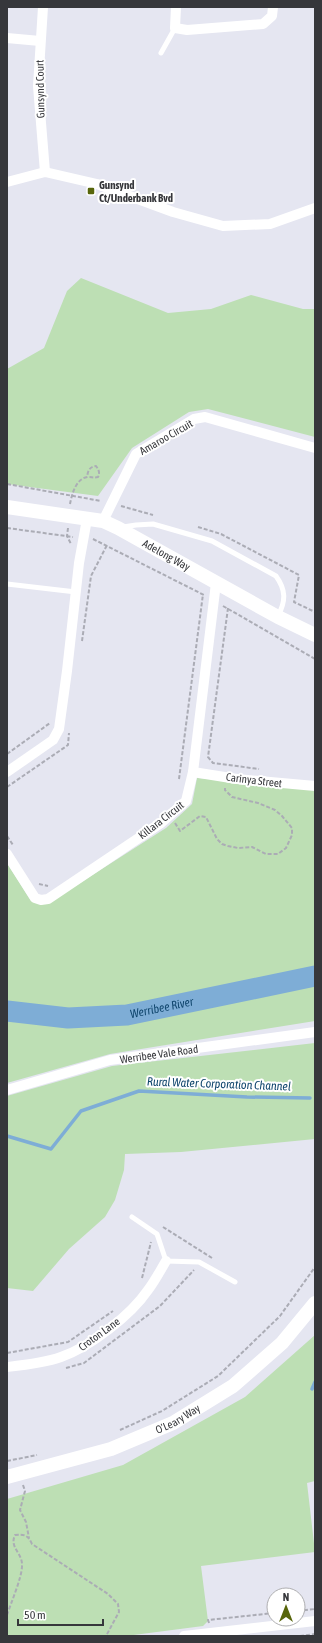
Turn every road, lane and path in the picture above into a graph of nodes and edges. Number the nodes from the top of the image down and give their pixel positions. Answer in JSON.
{"nodes":[{"id":1,"x":43,"y":7,"type":"edge"},
{"id":2,"x":176,"y":7,"type":"edge"},
{"id":3,"x":273,"y":7,"type":"edge"},
{"id":4,"x":175,"y":28,"type":"junction"},
{"id":5,"x":7,"y":38,"type":"edge"},
{"id":6,"x":40,"y":41,"type":"junction"},
{"id":7,"x":161,"y":54,"type":"dead end"},
{"id":8,"x":45,"y":172,"type":"junction"},
{"id":9,"x":7,"y":182,"type":"edge"},
{"id":10,"x":315,"y":208,"type":"edge"},
{"id":11,"x":315,"y":448,"type":"edge"},
{"id":12,"x":87,"y":477,"type":"junction"},
{"id":13,"x":126,"y":500,"type":"dead end"},
{"id":14,"x":7,"y":507,"type":"edge"},
{"id":15,"x":123,"y":507,"type":"dead end"},
{"id":16,"x":69,"y":515,"type":"junction"},
{"id":17,"x":87,"y":519,"type":"junction"},
{"id":18,"x":103,"y":522,"type":"junction"},
{"id":19,"x":7,"y":528,"type":"edge"},
{"id":20,"x":118,"y":528,"type":"junction"},
{"id":21,"x":67,"y":536,"type":"junction"},
{"id":22,"x":84,"y":538,"type":"junction"},
{"id":23,"x":71,"y":550,"type":"dead end"},
{"id":24,"x":216,"y":583,"type":"junction"},
{"id":25,"x":7,"y":584,"type":"edge"},
{"id":26,"x":76,"y":592,"type":"junction"},
{"id":27,"x":203,"y":594,"type":"junction"},
{"id":28,"x":214,"y":600,"type":"junction"},
{"id":29,"x":228,"y":608,"type":"junction"},
{"id":30,"x":278,"y":617,"type":"junction"},
{"id":31,"x":315,"y":635,"type":"edge"},
{"id":32,"x":315,"y":659,"type":"edge"},
{"id":33,"x":51,"y":716,"type":"dead end"},
{"id":34,"x":7,"y":754,"type":"edge"},
{"id":35,"x":260,"y":769,"type":"dead end"},
{"id":36,"x":7,"y":772,"type":"edge"},
{"id":37,"x":194,"y":772,"type":"junction"},
{"id":38,"x":225,"y":777,"type":"junction"},
{"id":39,"x":178,"y":786,"type":"dead end"},
{"id":40,"x":315,"y":786,"type":"edge"},
{"id":41,"x":170,"y":815,"type":"junction"},
{"id":42,"x":7,"y":836,"type":"edge"},
{"id":43,"x":11,"y":851,"type":"edge"},
{"id":44,"x":35,"y":878,"type":"dead end"},
{"id":45,"x":49,"y":886,"type":"dead end"},
{"id":46,"x":315,"y":1032,"type":"edge"},
{"id":47,"x":7,"y":1090,"type":"edge"},
{"id":48,"x":132,"y":1217,"type":"dead end"},
{"id":49,"x":157,"y":1234,"type":"junction"},
{"id":50,"x":166,"y":1261,"type":"junction"},
{"id":51,"x":216,"y":1261,"type":"dead end"},
{"id":52,"x":315,"y":1267,"type":"edge"},
{"id":53,"x":142,"y":1278,"type":"dead end"},
{"id":54,"x":235,"y":1282,"type":"dead end"},
{"id":55,"x":315,"y":1303,"type":"edge"},
{"id":56,"x":113,"y":1310,"type":"dead end"},
{"id":57,"x":7,"y":1353,"type":"edge"},
{"id":58,"x":7,"y":1367,"type":"edge"},
{"id":59,"x":120,"y":1430,"type":"dead end"},
{"id":60,"x":42,"y":1454,"type":"dead end"},
{"id":61,"x":7,"y":1461,"type":"edge"},
{"id":62,"x":7,"y":1477,"type":"edge"},
{"id":63,"x":23,"y":1485,"type":"dead end"},
{"id":64,"x":29,"y":1538,"type":"junction"},
{"id":65,"x":7,"y":1615,"type":"edge"},
{"id":66,"x":315,"y":1621,"type":"edge"},
{"id":67,"x":315,"y":1634,"type":"edge"},
{"id":68,"x":106,"y":1636,"type":"edge"},
{"id":69,"x":184,"y":1636,"type":"edge"},
{"id":70,"x":300,"y":1636,"type":"edge"}],
"edges":[{"from":1,"to":6,"type":"street","name":"Gunsynd Court"},
{"from":2,"to":4,"type":"street"},
{"from":3,"to":4,"type":"street"},
{"from":4,"to":7,"type":"lane"},
{"from":5,"to":6,"type":"street"},
{"from":6,"to":8,"type":"street","name":"Gunsynd Court"},
{"from":8,"to":9,"type":"street"},
{"from":8,"to":10,"type":"street"},
{"from":11,"to":18,"type":"street","name":"Amaroo Circuit"},
{"from":12,"to":12,"type":"path"},
{"from":12,"to":16,"type":"path"},
{"from":13,"to":15,"type":"path"},
{"from":14,"to":16,"type":"street","name":"Adelong Way"},
{"from":16,"to":17,"type":"street","name":"Adelong Way"},
{"from":16,"to":21,"type":"path"},
{"from":17,"to":18,"type":"street","name":"Adelong Way"},
{"from":17,"to":22,"type":"street"},
{"from":18,"to":20,"type":"street","name":"Adelong Way"},
{"from":19,"to":21,"type":"path"},
{"from":20,"to":24,"type":"street","name":"Adelong Way"},
{"from":20,"to":30,"type":"lane"},
{"from":21,"to":22,"type":"path"},
{"from":21,"to":23,"type":"path"},
{"from":22,"to":26,"type":"street"},
{"from":22,"to":27,"type":"path"},
{"from":24,"to":28,"type":"street","name":"Killara Circuit"},
{"from":24,"to":30,"type":"street","name":"Adelong Way"},
{"from":25,"to":26,"type":"lane"},
{"from":26,"to":36,"type":"street"},
{"from":27,"to":28,"type":"path"},
{"from":27,"to":39,"type":"path"},
{"from":28,"to":29,"type":"path"},
{"from":28,"to":37,"type":"street","name":"Killara Circuit"},
{"from":29,"to":32,"type":"path"},
{"from":29,"to":35,"type":"path"},
{"from":30,"to":31,"type":"street","name":"Adelong Way"},
{"from":33,"to":34,"type":"path"},
{"from":37,"to":38,"type":"street","name":"Carinya Street"},
{"from":37,"to":41,"type":"street","name":"Killara Circuit"},
{"from":38,"to":40,"type":"street","name":"Carinya Street"},
{"from":38,"to":41,"type":"path"},
{"from":41,"to":43,"type":"street","name":"Killara Circuit"},
{"from":42,"to":43,"type":"path"},
{"from":44,"to":45,"type":"path"},
{"from":46,"to":47,"type":"street","name":"Werribee Vale Road"},
{"from":48,"to":49,"type":"lane"},
{"from":49,"to":50,"type":"lane"},
{"from":49,"to":51,"type":"path"},
{"from":49,"to":53,"type":"path"},
{"from":50,"to":54,"type":"lane"},
{"from":50,"to":58,"type":"street","name":"Croton Lane"},
{"from":52,"to":59,"type":"path"},
{"from":55,"to":62,"type":"street","name":"O'Leary Way"},
{"from":56,"to":57,"type":"path"},
{"from":60,"to":61,"type":"path"},
{"from":63,"to":64,"type":"path"},
{"from":64,"to":65,"type":"path"},
{"from":64,"to":68,"type":"path"},
{"from":66,"to":69,"type":"street"},
{"from":67,"to":70,"type":"path"}]}
